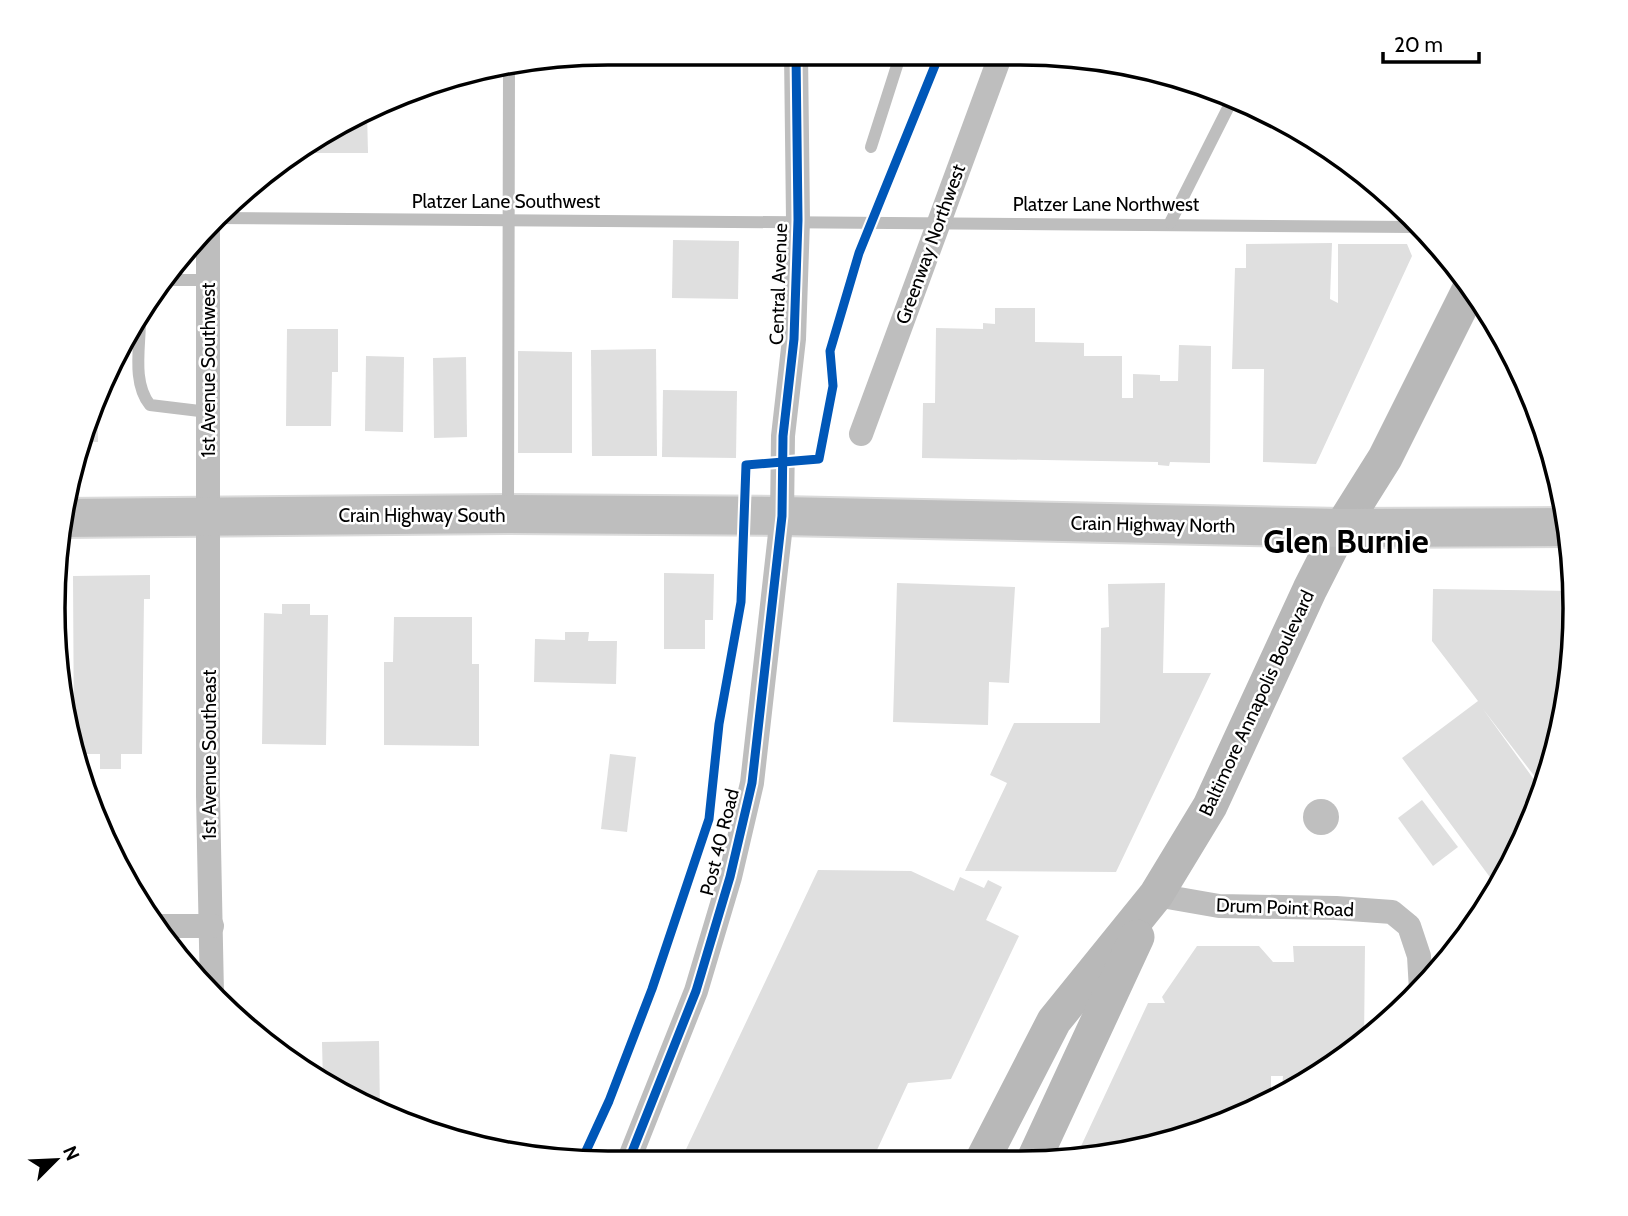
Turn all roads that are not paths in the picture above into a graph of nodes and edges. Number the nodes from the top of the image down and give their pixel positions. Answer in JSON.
{"nodes":[{"id":1,"x":796,"y":65,"type":"edge"},
{"id":2,"x":897,"y":65,"type":"edge"},
{"id":3,"x":997,"y":65,"type":"edge"},
{"id":4,"x":509,"y":74,"type":"edge"},
{"id":5,"x":1229,"y":106,"type":"edge"},
{"id":6,"x":871,"y":147,"type":"dead end"},
{"id":7,"x":230,"y":218,"type":"edge"},
{"id":8,"x":798,"y":220,"type":"junction"},
{"id":9,"x":509,"y":221,"type":"junction"},
{"id":10,"x":938,"y":222,"type":"junction"},
{"id":11,"x":1170,"y":223,"type":"junction"},
{"id":12,"x":1407,"y":227,"type":"edge"},
{"id":13,"x":208,"y":241,"type":"edge"},
{"id":14,"x":175,"y":280,"type":"edge"},
{"id":15,"x":208,"y":280,"type":"junction"},
{"id":16,"x":1465,"y":297,"type":"edge"},
{"id":17,"x":140,"y":333,"type":"edge"},
{"id":18,"x":208,"y":412,"type":"junction"},
{"id":19,"x":861,"y":434,"type":"dead end"},
{"id":20,"x":508,"y":514,"type":"junction"},
{"id":21,"x":208,"y":516,"type":"junction"},
{"id":22,"x":782,"y":516,"type":"junction"},
{"id":23,"x":72,"y":517,"type":"edge"},
{"id":24,"x":1557,"y":527,"type":"edge"},
{"id":25,"x":1341,"y":528,"type":"junction"},
{"id":26,"x":1156,"y":895,"type":"junction"},
{"id":27,"x":168,"y":926,"type":"edge"},
{"id":28,"x":212,"y":926,"type":"junction"},
{"id":29,"x":1420,"y":975,"type":"edge"},
{"id":30,"x":212,"y":979,"type":"edge"},
{"id":31,"x":1038,"y":1150,"type":"edge"},
{"id":32,"x":632,"y":1151,"type":"edge"},
{"id":33,"x":987,"y":1151,"type":"edge"}],
"edges":[{"from":1,"to":8,"type":"street","name":"Central Avenue"},
{"from":2,"to":6,"type":"lane"},
{"from":3,"to":10,"type":"street","name":"Greenway Northwest"},
{"from":4,"to":9,"type":"lane"},
{"from":5,"to":11,"type":"lane"},
{"from":7,"to":9,"type":"lane","name":"Platzer Lane Southwest"},
{"from":8,"to":9,"type":"lane","name":"Platzer Lane Southwest"},
{"from":8,"to":10,"type":"lane","name":"Platzer Lane Northwest"},
{"from":8,"to":22,"type":"street","name":"Central Avenue"},
{"from":9,"to":20,"type":"lane"},
{"from":10,"to":11,"type":"lane","name":"Platzer Lane Northwest"},
{"from":10,"to":19,"type":"street","name":"Greenway Northwest"},
{"from":11,"to":12,"type":"lane","name":"Platzer Lane Northwest"},
{"from":13,"to":15,"type":"street","name":"1st Avenue Southwest"},
{"from":14,"to":15,"type":"lane"},
{"from":15,"to":18,"type":"street","name":"1st Avenue Southwest"},
{"from":16,"to":25,"type":"main road","name":"Baltimore Annapolis Boulevard"},
{"from":17,"to":18,"type":"lane"},
{"from":18,"to":21,"type":"street","name":"1st Avenue Southwest"},
{"from":20,"to":21,"type":"main road","name":"Crain Highway South"},
{"from":20,"to":22,"type":"main road","name":"Crain Highway South"},
{"from":21,"to":23,"type":"main road","name":"Crain Highway South"},
{"from":21,"to":28,"type":"street","name":"1st Avenue Southeast"},
{"from":22,"to":25,"type":"main road","name":"Crain Highway North"},
{"from":22,"to":32,"type":"street","name":"Post 40 Road"},
{"from":24,"to":25,"type":"main road","name":"Crain Highway North"},
{"from":25,"to":26,"type":"main road","name":"Baltimore Annapolis Boulevard"},
{"from":26,"to":29,"type":"street","name":"Drum Point Road"},
{"from":26,"to":31,"type":"main road","name":"Baltimore Annapolis Boulevard"},
{"from":26,"to":33,"type":"main road","name":"Baltimore Annapolis Boulevard"},
{"from":27,"to":28,"type":"street"},
{"from":28,"to":30,"type":"street","name":"1st Avenue Southeast"}]}
